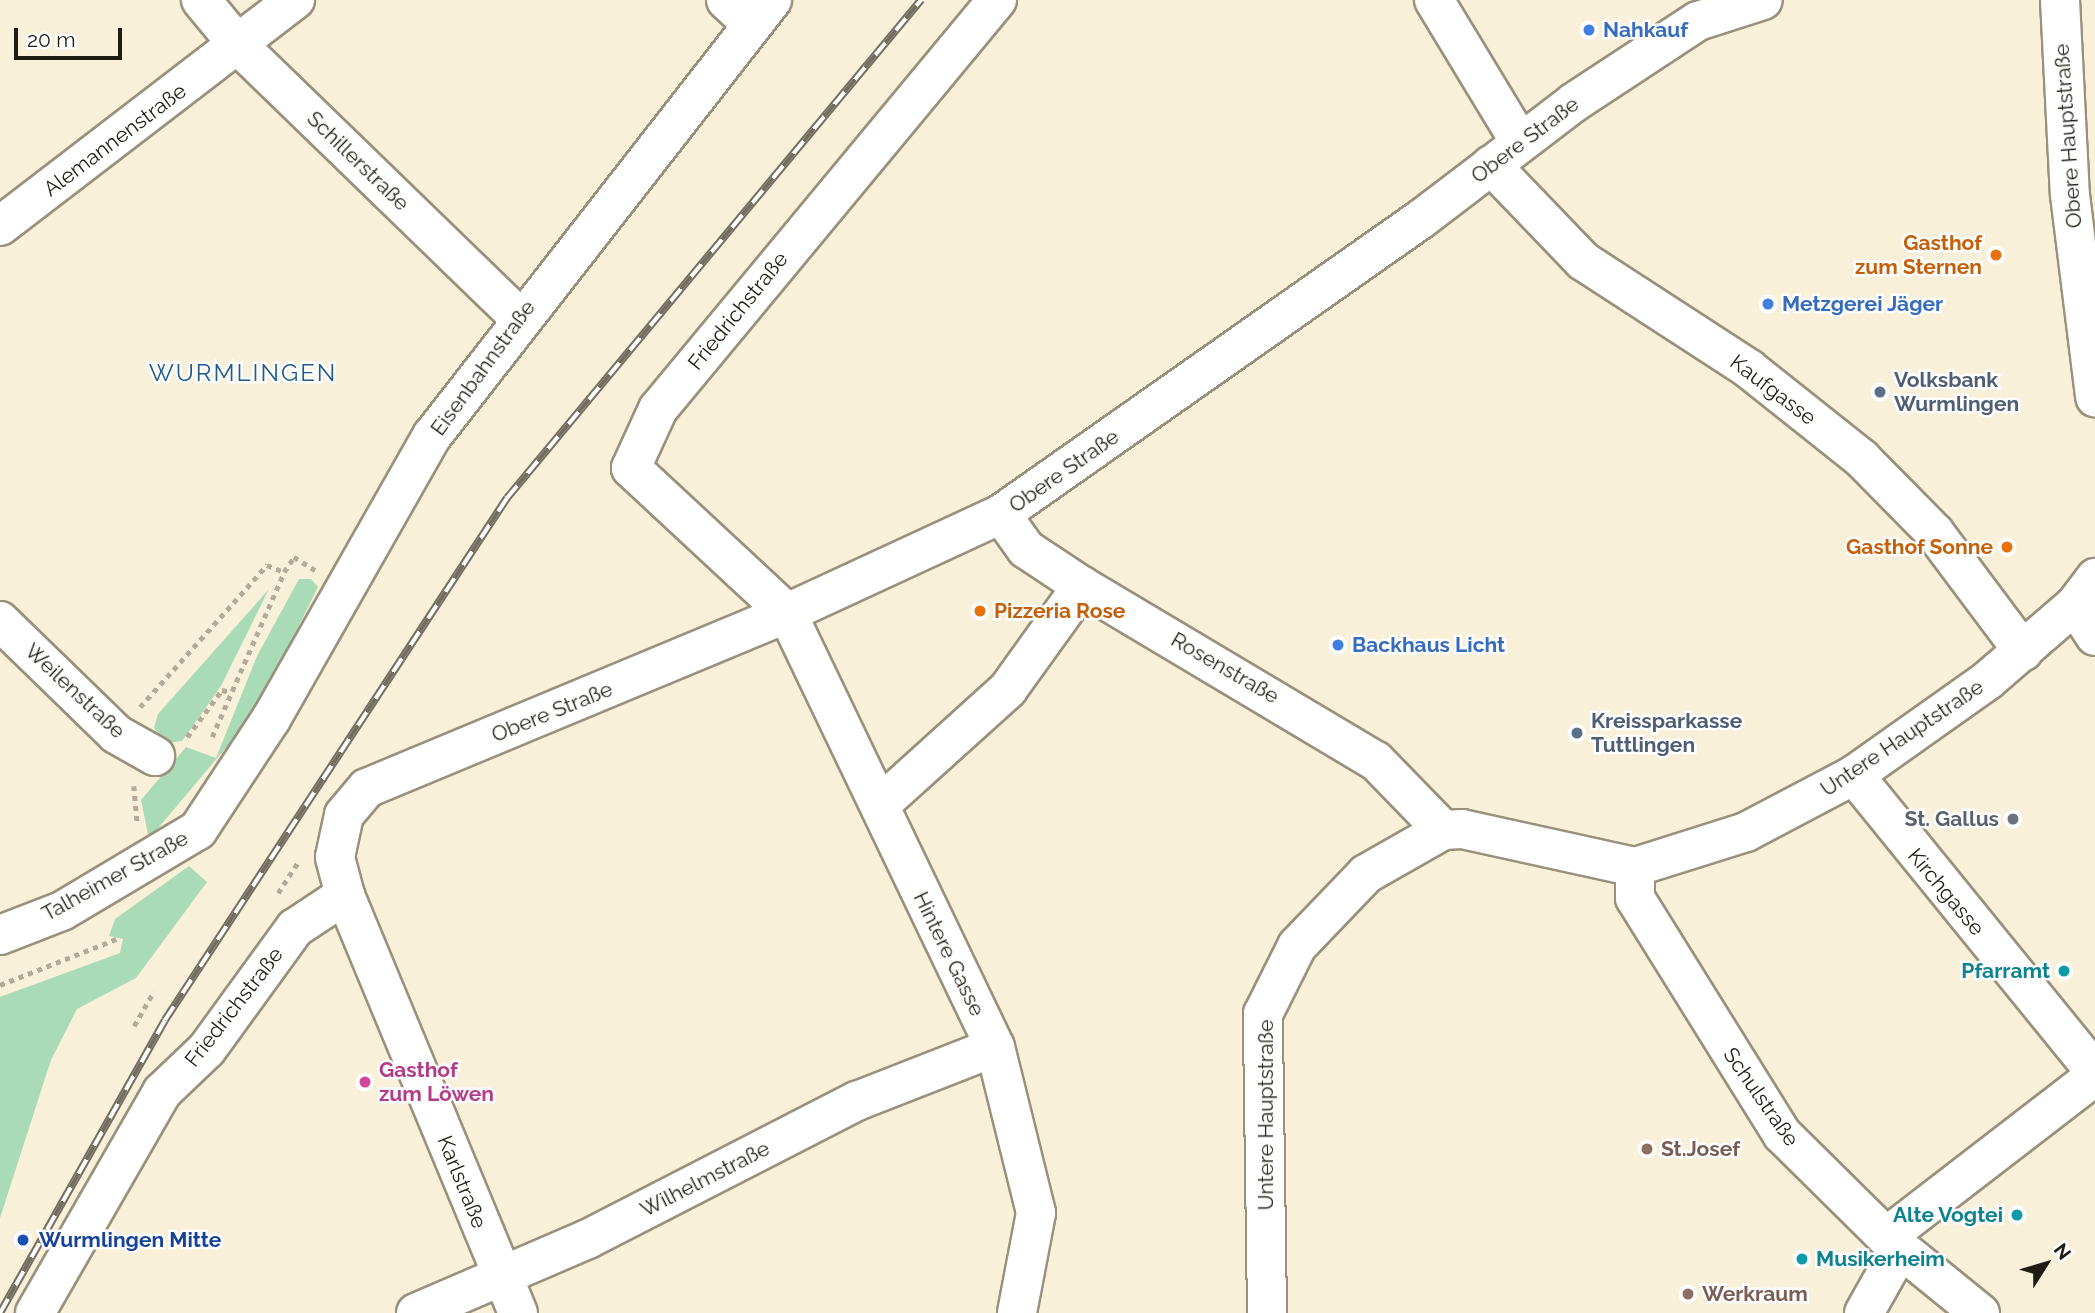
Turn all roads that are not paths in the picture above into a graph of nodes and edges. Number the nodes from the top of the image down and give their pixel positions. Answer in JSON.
{"nodes":[{"id":1,"x":201,"y":0,"type":"edge"},
{"id":2,"x":295,"y":0,"type":"edge"},
{"id":3,"x":998,"y":0,"type":"edge"},
{"id":4,"x":1434,"y":0,"type":"edge"},
{"id":5,"x":1763,"y":0,"type":"edge"},
{"id":6,"x":2060,"y":0,"type":"edge"},
{"id":7,"x":749,"y":8,"type":"edge"},
{"id":8,"x":239,"y":46,"type":"junction"},
{"id":9,"x":1520,"y":142,"type":"junction"},
{"id":10,"x":1491,"y":165,"type":"junction"},
{"id":11,"x":0,"y":226,"type":"edge"},
{"id":12,"x":2089,"y":295,"type":"edge"},
{"id":13,"x":519,"y":317,"type":"junction"},
{"id":14,"x":2095,"y":397,"type":"edge"},
{"id":15,"x":1001,"y":514,"type":"junction"},
{"id":16,"x":1082,"y":586,"type":"junction"},
{"id":17,"x":2085,"y":591,"type":"edge"},
{"id":18,"x":787,"y":613,"type":"junction"},
{"id":19,"x":0,"y":621,"type":"edge"},
{"id":20,"x":2095,"y":636,"type":"edge"},
{"id":21,"x":2022,"y":651,"type":"junction"},
{"id":22,"x":155,"y":756,"type":"road end"},
{"id":23,"x":240,"y":767,"type":"joint"},
{"id":24,"x":1854,"y":775,"type":"junction"},
{"id":25,"x":882,"y":803,"type":"junction"},
{"id":26,"x":1443,"y":830,"type":"junction"},
{"id":27,"x":1635,"y":867,"type":"junction"},
{"id":28,"x":345,"y":895,"type":"junction"},
{"id":29,"x":0,"y":935,"type":"edge"},
{"id":30,"x":995,"y":1047,"type":"junction"},
{"id":31,"x":2095,"y":1074,"type":"edge"},
{"id":32,"x":1893,"y":1243,"type":"junction"},
{"id":33,"x":499,"y":1276,"type":"junction"},
{"id":34,"x":35,"y":1313,"type":"edge"},
{"id":35,"x":416,"y":1313,"type":"edge"},
{"id":36,"x":518,"y":1313,"type":"edge"},
{"id":37,"x":1017,"y":1313,"type":"edge"},
{"id":38,"x":1267,"y":1313,"type":"edge"},
{"id":39,"x":1864,"y":1313,"type":"edge"},
{"id":40,"x":1980,"y":1313,"type":"edge"}],
"edges":[{"from":1,"to":8,"type":"street","name":"Schillerstraße"},
{"from":2,"to":8,"type":"street","name":"Alemannenstraße"},
{"from":3,"to":18,"type":"street","name":"Friedrichstraße"},
{"from":4,"to":9,"type":"street"},
{"from":5,"to":9,"type":"street","name":"Obere Straße"},
{"from":6,"to":12,"type":"street","name":"Obere Hauptstraße"},
{"from":7,"to":13,"type":"street","name":"Eisenbahnstraße"},
{"from":8,"to":11,"type":"street","name":"Alemannenstraße"},
{"from":8,"to":13,"type":"street","name":"Schillerstraße"},
{"from":9,"to":10,"type":"street","name":"Obere Straße"},
{"from":10,"to":15,"type":"street","name":"Obere Straße"},
{"from":10,"to":21,"type":"street","name":"Kaufgasse"},
{"from":12,"to":14,"type":"street","name":"Obere Hauptstraße"},
{"from":13,"to":23,"type":"street","name":"Eisenbahnstraße"},
{"from":15,"to":16,"type":"street","name":"Rosenstraße"},
{"from":15,"to":18,"type":"street","name":"Obere Straße"},
{"from":16,"to":25,"type":"street"},
{"from":16,"to":26,"type":"street","name":"Rosenstraße"},
{"from":17,"to":20,"type":"street"},
{"from":17,"to":21,"type":"street","name":"Untere Hauptstraße"},
{"from":18,"to":25,"type":"street","name":"Hintere Gasse"},
{"from":18,"to":28,"type":"street","name":"Obere Straße"},
{"from":19,"to":22,"type":"street","name":"Weilenstraße"},
{"from":21,"to":24,"type":"street","name":"Untere Hauptstraße"},
{"from":23,"to":29,"type":"street","name":"Talheimer Straße"},
{"from":24,"to":27,"type":"street","name":"Untere Hauptstraße"},
{"from":24,"to":31,"type":"street","name":"Kirchgasse"},
{"from":25,"to":30,"type":"street","name":"Hintere Gasse"},
{"from":26,"to":27,"type":"street"},
{"from":26,"to":38,"type":"street","name":"Untere Hauptstraße"},
{"from":27,"to":32,"type":"street","name":"Schulstraße"},
{"from":28,"to":33,"type":"street","name":"Karlstraße"},
{"from":28,"to":34,"type":"street","name":"Friedrichstraße"},
{"from":30,"to":33,"type":"street","name":"Wilhelmstraße"},
{"from":30,"to":37,"type":"street","name":"Hintere Gasse"},
{"from":31,"to":32,"type":"street","name":"Kirchgasse"},
{"from":32,"to":39,"type":"street"},
{"from":32,"to":40,"type":"street","name":"Schulstraße"},
{"from":33,"to":35,"type":"street","name":"Wilhelmstraße"},
{"from":33,"to":36,"type":"street","name":"Karlstraße"}]}
